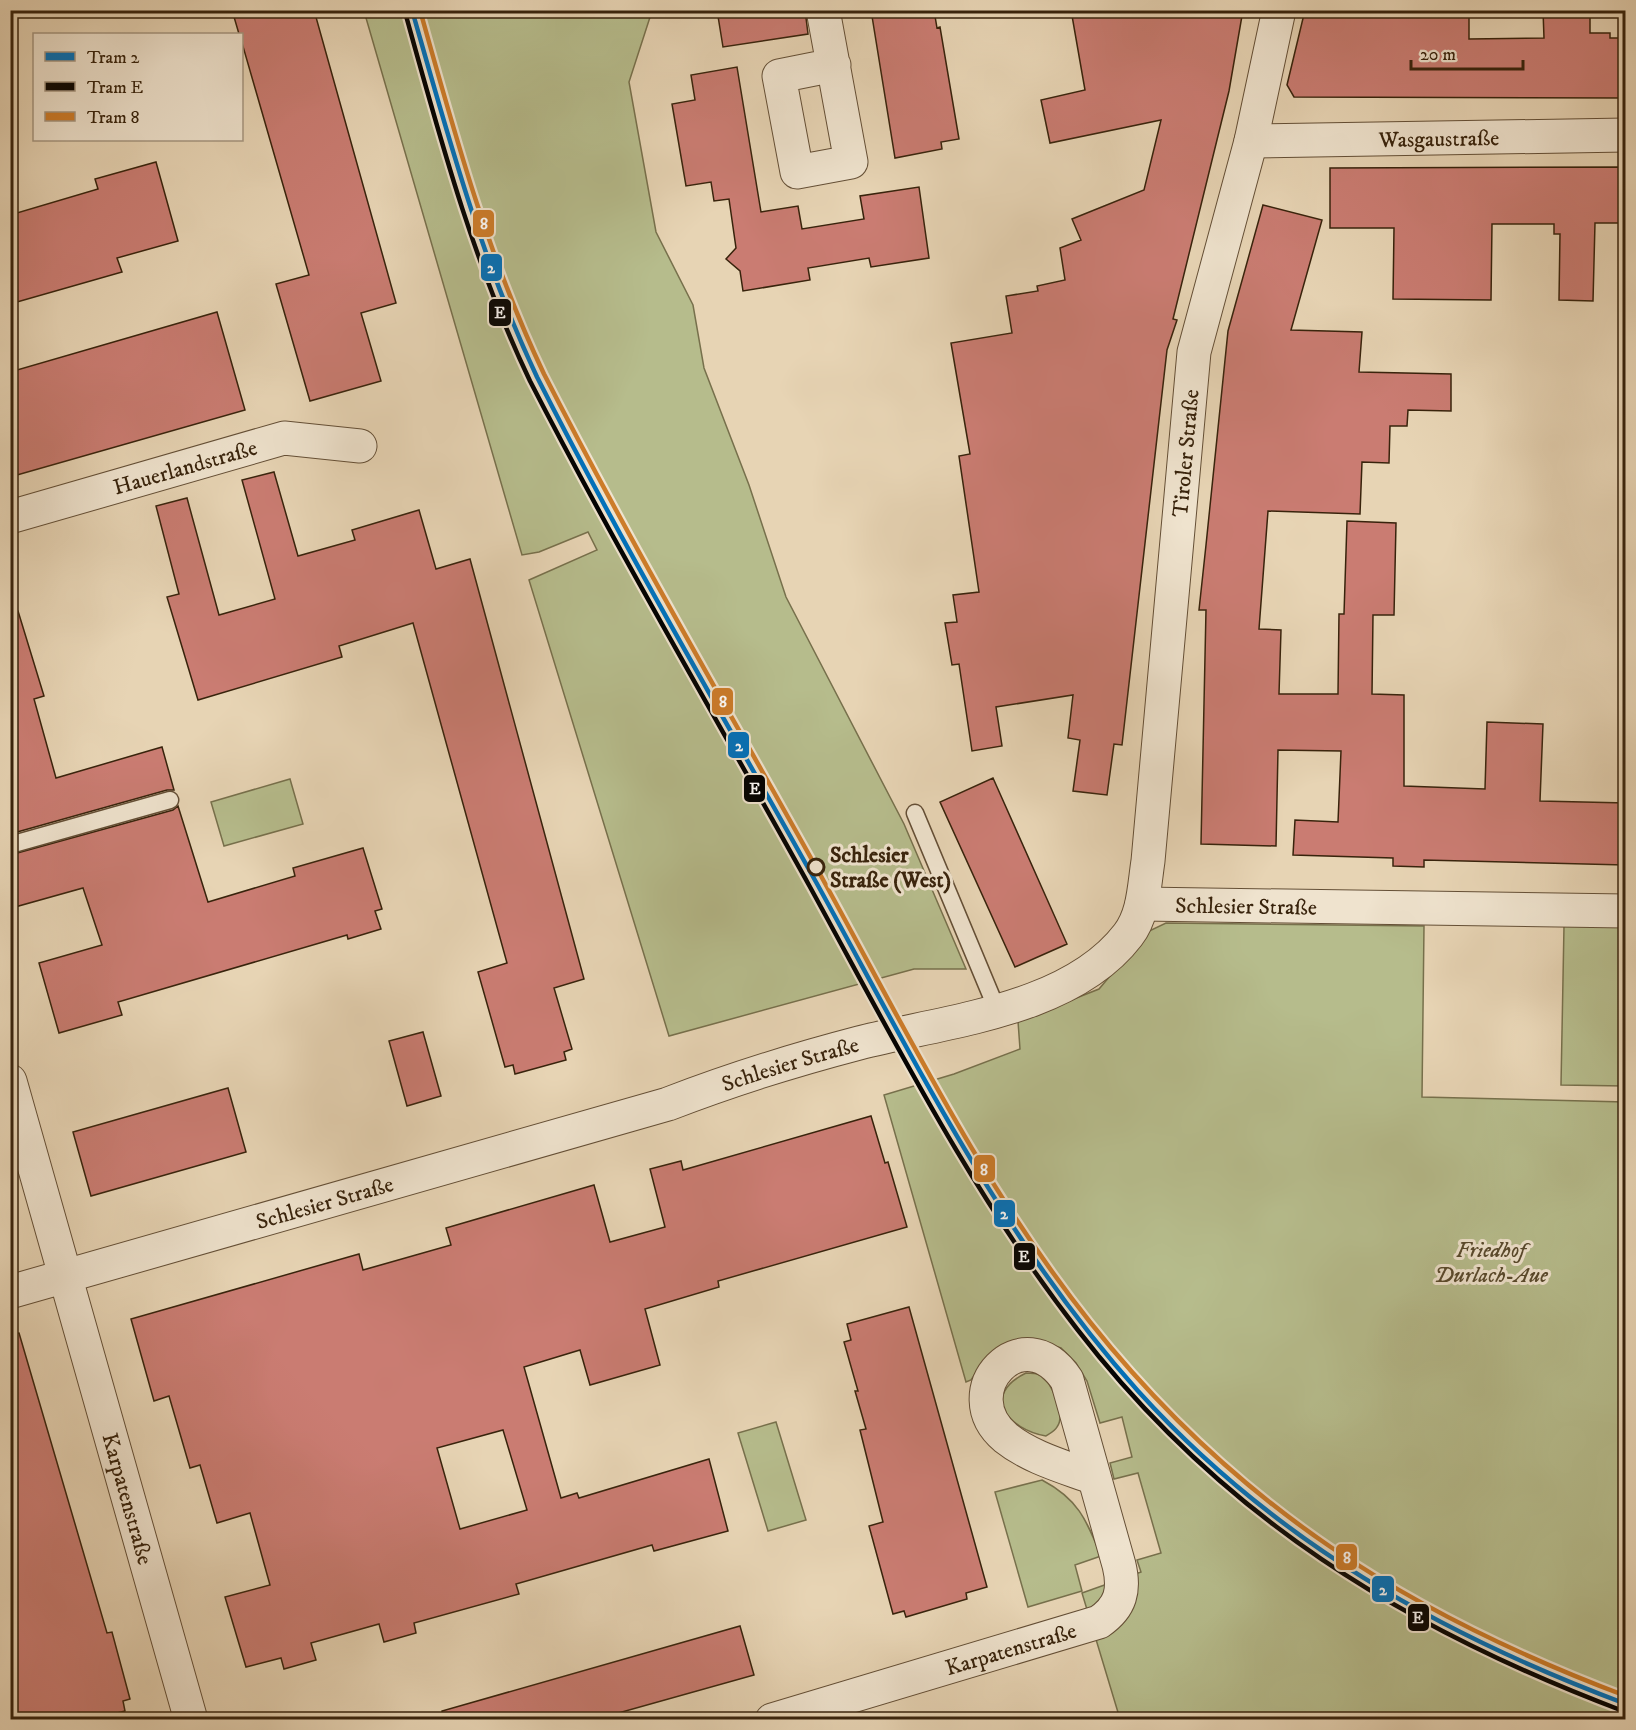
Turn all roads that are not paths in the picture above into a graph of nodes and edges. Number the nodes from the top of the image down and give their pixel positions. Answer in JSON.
{"nodes":[{"id":1,"x":823,"y":10,"type":"edge"},
{"id":2,"x":1279,"y":10,"type":"edge"},
{"id":3,"x":834,"y":65,"type":"dead end"},
{"id":4,"x":1626,"y":135,"type":"edge"},
{"id":5,"x":1251,"y":141,"type":"junction"},
{"id":6,"x":360,"y":446,"type":"dead end"},
{"id":7,"x":10,"y":517,"type":"edge"},
{"id":8,"x":170,"y":800,"type":"dead end"},
{"id":9,"x":915,"y":813,"type":"dead end"},
{"id":10,"x":10,"y":845,"type":"edge"},
{"id":11,"x":1142,"y":904,"type":"junction"},
{"id":12,"x":1626,"y":911,"type":"edge"},
{"id":13,"x":998,"y":1012,"type":"junction"},
{"id":14,"x":10,"y":1081,"type":"edge"},
{"id":15,"x":66,"y":1276,"type":"junction"},
{"id":16,"x":10,"y":1292,"type":"edge"},
{"id":17,"x":1094,"y":1478,"type":"dead end"},
{"id":18,"x":191,"y":1719,"type":"edge"},
{"id":19,"x":772,"y":1719,"type":"edge"}],
"edges":[{"from":1,"to":3,"type":"street"},
{"from":2,"to":5,"type":"street","name":"Tiroler Straße"},
{"from":4,"to":5,"type":"street","name":"Wasgaustraße"},
{"from":5,"to":11,"type":"street","name":"Tiroler Straße"},
{"from":6,"to":7,"type":"street","name":"Hauerlandstraße"},
{"from":8,"to":10,"type":"lane"},
{"from":9,"to":13,"type":"lane"},
{"from":11,"to":12,"type":"street","name":"Schlesier Straße"},
{"from":11,"to":13,"type":"street","name":"Schlesier Straße"},
{"from":13,"to":15,"type":"street","name":"Schlesier Straße"},
{"from":14,"to":15,"type":"street","name":"Karpatenstraße"},
{"from":15,"to":16,"type":"street","name":"Schlesier Straße"},
{"from":15,"to":18,"type":"street","name":"Karpatenstraße"},
{"from":17,"to":19,"type":"street","name":"Karpatenstraße"}]}
